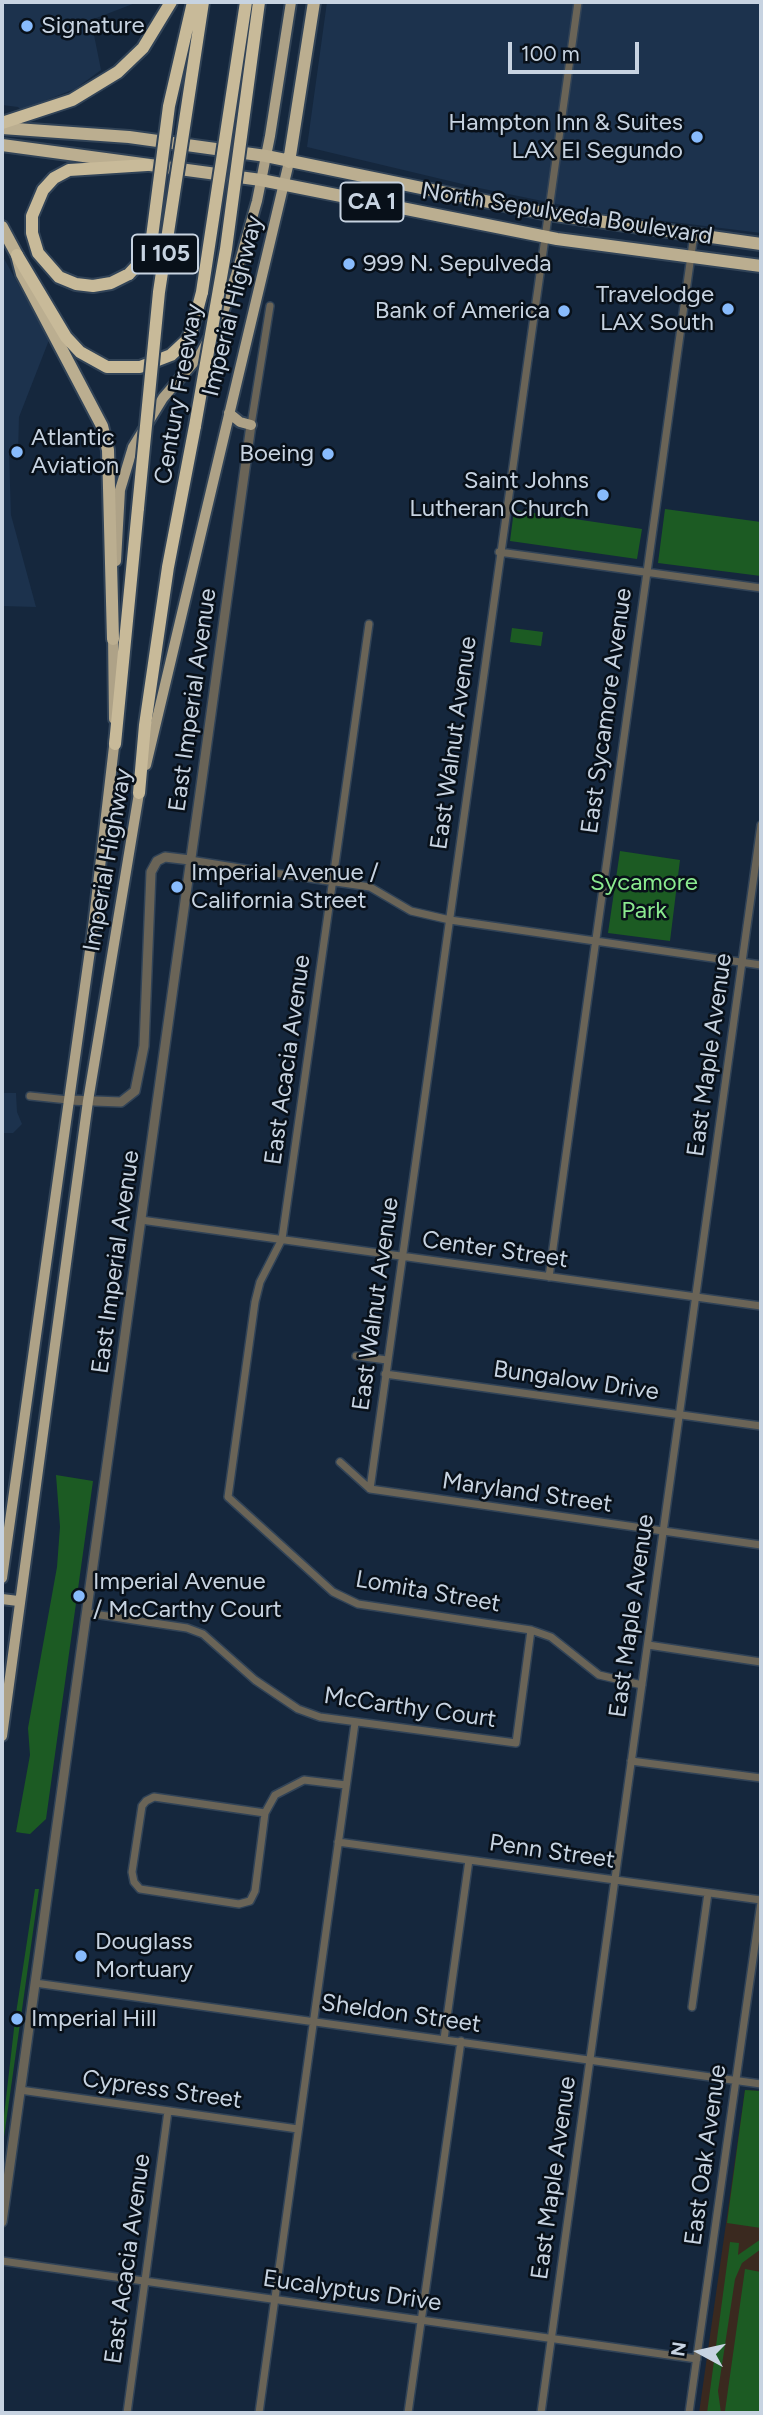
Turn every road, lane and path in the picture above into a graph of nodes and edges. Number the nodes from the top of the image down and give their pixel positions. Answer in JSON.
{"nodes":[{"id":1,"x":171,"y":2,"type":"edge"},
{"id":2,"x":193,"y":2,"type":"edge"},
{"id":3,"x":203,"y":2,"type":"edge"},
{"id":4,"x":246,"y":2,"type":"edge"},
{"id":5,"x":259,"y":2,"type":"edge"},
{"id":6,"x":291,"y":2,"type":"edge"},
{"id":7,"x":314,"y":2,"type":"edge"},
{"id":8,"x":578,"y":2,"type":"edge"},
{"id":9,"x":2,"y":123,"type":"edge"},
{"id":10,"x":2,"y":128,"type":"edge"},
{"id":11,"x":2,"y":145,"type":"edge"},
{"id":12,"x":266,"y":156,"type":"junction"},
{"id":13,"x":289,"y":162,"type":"junction"},
{"id":14,"x":147,"y":165,"type":"junction"},
{"id":15,"x":261,"y":180,"type":"junction"},
{"id":16,"x":284,"y":184,"type":"junction"},
{"id":17,"x":548,"y":214,"type":"junction"},
{"id":18,"x":2,"y":227,"type":"edge"},
{"id":19,"x":694,"y":234,"type":"junction"},
{"id":20,"x":545,"y":237,"type":"junction"},
{"id":21,"x":761,"y":244,"type":"edge"},
{"id":22,"x":17,"y":255,"type":"junction"},
{"id":23,"x":690,"y":257,"type":"junction"},
{"id":24,"x":761,"y":266,"type":"edge"},
{"id":25,"x":270,"y":306,"type":"dead end"},
{"id":26,"x":229,"y":413,"type":"junction"},
{"id":27,"x":251,"y":425,"type":"junction"},
{"id":28,"x":499,"y":552,"type":"junction"},
{"id":29,"x":646,"y":572,"type":"junction"},
{"id":30,"x":761,"y":588,"type":"edge"},
{"id":31,"x":369,"y":624,"type":"dead end"},
{"id":32,"x":113,"y":639,"type":"junction"},
{"id":33,"x":115,"y":744,"type":"junction"},
{"id":34,"x":139,"y":793,"type":"junction"},
{"id":35,"x":761,"y":825,"type":"edge"},
{"id":36,"x":190,"y":860,"type":"junction"},
{"id":37,"x":332,"y":880,"type":"junction"},
{"id":38,"x":450,"y":920,"type":"junction"},
{"id":39,"x":595,"y":942,"type":"junction"},
{"id":40,"x":742,"y":962,"type":"junction"},
{"id":41,"x":761,"y":965,"type":"edge"},
{"id":42,"x":30,"y":1096,"type":"dead end"},
{"id":43,"x":68,"y":1100,"type":"junction"},
{"id":44,"x":88,"y":1101,"type":"junction"},
{"id":45,"x":141,"y":1220,"type":"junction"},
{"id":46,"x":282,"y":1239,"type":"junction"},
{"id":47,"x":401,"y":1257,"type":"junction"},
{"id":48,"x":550,"y":1277,"type":"junction"},
{"id":49,"x":695,"y":1297,"type":"junction"},
{"id":50,"x":761,"y":1306,"type":"edge"},
{"id":51,"x":356,"y":1356,"type":"dead end"},
{"id":52,"x":387,"y":1360,"type":"junction"},
{"id":53,"x":385,"y":1374,"type":"junction"},
{"id":54,"x":679,"y":1415,"type":"junction"},
{"id":55,"x":761,"y":1426,"type":"edge"},
{"id":56,"x":340,"y":1462,"type":"dead end"},
{"id":57,"x":370,"y":1489,"type":"junction"},
{"id":58,"x":229,"y":1497,"type":"joint"},
{"id":59,"x":663,"y":1531,"type":"junction"},
{"id":60,"x":761,"y":1545,"type":"edge"},
{"id":61,"x":2,"y":1578,"type":"edge"},
{"id":62,"x":2,"y":1599,"type":"edge"},
{"id":63,"x":18,"y":1601,"type":"junction"},
{"id":64,"x":87,"y":1613,"type":"junction"},
{"id":65,"x":531,"y":1630,"type":"junction"},
{"id":66,"x":648,"y":1646,"type":"junction"},
{"id":67,"x":761,"y":1662,"type":"edge"},
{"id":68,"x":642,"y":1685,"type":"junction"},
{"id":69,"x":355,"y":1723,"type":"junction"},
{"id":70,"x":2,"y":1736,"type":"edge"},
{"id":71,"x":631,"y":1761,"type":"junction"},
{"id":72,"x":761,"y":1778,"type":"edge"},
{"id":73,"x":346,"y":1785,"type":"junction"},
{"id":74,"x":265,"y":1813,"type":"junction"},
{"id":75,"x":338,"y":1842,"type":"junction"},
{"id":76,"x":469,"y":1860,"type":"junction"},
{"id":77,"x":615,"y":1880,"type":"junction"},
{"id":78,"x":708,"y":1893,"type":"junction"},
{"id":79,"x":761,"y":1901,"type":"edge"},
{"id":80,"x":35,"y":1983,"type":"junction"},
{"id":81,"x":692,"y":2007,"type":"dead end"},
{"id":82,"x":313,"y":2021,"type":"junction"},
{"id":83,"x":444,"y":2039,"type":"junction"},
{"id":84,"x":461,"y":2041,"type":"junction"},
{"id":85,"x":590,"y":2061,"type":"junction"},
{"id":86,"x":737,"y":2080,"type":"junction"},
{"id":87,"x":761,"y":2084,"type":"edge"},
{"id":88,"x":20,"y":2090,"type":"junction"},
{"id":89,"x":168,"y":2111,"type":"junction"},
{"id":90,"x":298,"y":2129,"type":"junction"},
{"id":91,"x":2,"y":2222,"type":"edge"},
{"id":92,"x":2,"y":2261,"type":"edge"},
{"id":93,"x":145,"y":2281,"type":"junction"},
{"id":94,"x":275,"y":2299,"type":"junction"},
{"id":95,"x":420,"y":2321,"type":"junction"},
{"id":96,"x":551,"y":2339,"type":"junction"},
{"id":97,"x":697,"y":2359,"type":"junction"},
{"id":98,"x":127,"y":2413,"type":"edge"},
{"id":99,"x":259,"y":2413,"type":"edge"},
{"id":100,"x":408,"y":2413,"type":"edge"},
{"id":101,"x":541,"y":2413,"type":"edge"},
{"id":102,"x":689,"y":2413,"type":"edge"}],
"edges":[{"from":1,"to":9,"type":"highway"},
{"from":2,"to":14,"type":"highway","bridge":true},
{"from":3,"to":33,"type":"highway","name":"Century Freeway","number":"I 105","bridge":true},
{"from":4,"to":22,"type":"highway","bridge":true},
{"from":5,"to":34,"type":"highway","name":"Century Freeway","number":"I 105","bridge":true},
{"from":6,"to":12,"type":"main road","name":"Imperial Highway"},
{"from":7,"to":13,"type":"highway","name":"Imperial Highway"},
{"from":8,"to":17,"type":"street","name":"East Walnut Avenue"},
{"from":10,"to":12,"type":"highway","number":"CA 1"},
{"from":11,"to":14,"type":"highway","number":"CA 1"},
{"from":12,"to":13,"type":"highway","number":"CA 1"},
{"from":12,"to":15,"type":"main road","name":"Imperial Highway"},
{"from":13,"to":16,"type":"main road","name":"Imperial Highway"},
{"from":13,"to":17,"type":"highway","name":"North Sepulveda Boulevard","number":"CA 1"},
{"from":14,"to":15,"type":"highway","number":"CA 1"},
{"from":15,"to":16,"type":"highway","number":"CA 1"},
{"from":15,"to":32,"type":"main road","name":"Imperial Highway"},
{"from":16,"to":20,"type":"highway","name":"North Sepulveda Boulevard","number":"CA 1"},
{"from":16,"to":26,"type":"main road","name":"Imperial Highway"},
{"from":17,"to":19,"type":"highway","name":"North Sepulveda Boulevard","number":"CA 1"},
{"from":17,"to":20,"type":"street","name":"East Walnut Avenue"},
{"from":18,"to":22,"type":"highway"},
{"from":19,"to":21,"type":"highway","name":"North Sepulveda Boulevard","number":"CA 1"},
{"from":19,"to":23,"type":"street","name":"East Sycamore Avenue"},
{"from":20,"to":23,"type":"highway","name":"North Sepulveda Boulevard","number":"CA 1"},
{"from":20,"to":28,"type":"street","name":"East Walnut Avenue"},
{"from":22,"to":32,"type":"highway"},
{"from":23,"to":24,"type":"highway","name":"North Sepulveda Boulevard","number":"CA 1"},
{"from":23,"to":29,"type":"street","name":"East Sycamore Avenue"},
{"from":25,"to":27,"type":"street","name":"East Imperial Avenue"},
{"from":26,"to":27,"type":"main road"},
{"from":26,"to":34,"type":"main road","name":"Imperial Highway"},
{"from":27,"to":36,"type":"street","name":"East Imperial Avenue"},
{"from":28,"to":29,"type":"street"},
{"from":28,"to":38,"type":"street","name":"East Walnut Avenue"},
{"from":29,"to":30,"type":"street"},
{"from":29,"to":39,"type":"street","name":"East Sycamore Avenue"},
{"from":31,"to":37,"type":"street","name":"East Acacia Avenue"},
{"from":32,"to":33,"type":"main road","name":"Imperial Highway"},
{"from":33,"to":43,"type":"main road","name":"Imperial Highway"},
{"from":34,"to":44,"type":"main road","name":"Imperial Highway"},
{"from":35,"to":40,"type":"street","name":"East Maple Avenue"},
{"from":36,"to":37,"type":"street"},
{"from":36,"to":44,"type":"street"},
{"from":36,"to":45,"type":"street","name":"East Imperial Avenue"},
{"from":37,"to":38,"type":"street"},
{"from":37,"to":46,"type":"street","name":"East Acacia Avenue"},
{"from":38,"to":39,"type":"street"},
{"from":38,"to":47,"type":"street","name":"East Walnut Avenue"},
{"from":39,"to":40,"type":"street"},
{"from":39,"to":48,"type":"street","name":"East Sycamore Avenue"},
{"from":40,"to":41,"type":"street"},
{"from":40,"to":49,"type":"street","name":"East Maple Avenue"},
{"from":42,"to":43,"type":"street"},
{"from":43,"to":44,"type":"street"},
{"from":43,"to":61,"type":"main road","name":"Imperial Highway"},
{"from":44,"to":63,"type":"main road","name":"Imperial Highway"},
{"from":45,"to":46,"type":"street","name":"Center Street"},
{"from":45,"to":64,"type":"street","name":"East Imperial Avenue"},
{"from":46,"to":47,"type":"street","name":"Center Street"},
{"from":46,"to":58,"type":"street","name":"East Acacia Avenue"},
{"from":47,"to":48,"type":"street","name":"Center Street"},
{"from":47,"to":52,"type":"street","name":"East Walnut Avenue"},
{"from":48,"to":49,"type":"street","name":"Center Street"},
{"from":49,"to":50,"type":"street","name":"Center Street"},
{"from":49,"to":54,"type":"street","name":"East Maple Avenue"},
{"from":51,"to":52,"type":"street"},
{"from":52,"to":53,"type":"street","name":"East Walnut Avenue"},
{"from":53,"to":54,"type":"street","name":"Bungalow Drive"},
{"from":53,"to":57,"type":"street","name":"East Walnut Avenue"},
{"from":54,"to":55,"type":"street","name":"Bungalow Drive"},
{"from":54,"to":59,"type":"street","name":"East Maple Avenue"},
{"from":56,"to":57,"type":"street"},
{"from":57,"to":59,"type":"street","name":"Maryland Street"},
{"from":58,"to":65,"type":"street","name":"Lomita Street"},
{"from":59,"to":60,"type":"street","name":"Maryland Street"},
{"from":59,"to":66,"type":"street","name":"East Maple Avenue"},
{"from":62,"to":63,"type":"main road"},
{"from":63,"to":70,"type":"main road","name":"Imperial Highway"},
{"from":64,"to":69,"type":"street","name":"McCarthy Court"},
{"from":64,"to":80,"type":"street","name":"East Imperial Avenue"},
{"from":65,"to":68,"type":"street","name":"Lomita Street"},
{"from":65,"to":69,"type":"street","name":"McCarthy Court"},
{"from":66,"to":67,"type":"street"},
{"from":66,"to":68,"type":"street","name":"East Maple Avenue"},
{"from":68,"to":71,"type":"street","name":"East Maple Avenue"},
{"from":69,"to":73,"type":"street"},
{"from":71,"to":72,"type":"street"},
{"from":71,"to":77,"type":"street","name":"East Maple Avenue"},
{"from":73,"to":74,"type":"street"},
{"from":73,"to":75,"type":"street"},
{"from":74,"to":74,"type":"street"},
{"from":75,"to":76,"type":"street","name":"Penn Street"},
{"from":75,"to":82,"type":"street"},
{"from":76,"to":77,"type":"street","name":"Penn Street"},
{"from":76,"to":83,"type":"street"},
{"from":77,"to":78,"type":"street","name":"Penn Street"},
{"from":77,"to":85,"type":"street","name":"East Maple Avenue"},
{"from":78,"to":79,"type":"street","name":"Penn Street"},
{"from":78,"to":81,"type":"street"},
{"from":79,"to":86,"type":"street","name":"East Oak Avenue"},
{"from":80,"to":82,"type":"street","name":"Sheldon Street"},
{"from":80,"to":88,"type":"street","name":"East Imperial Avenue"},
{"from":82,"to":83,"type":"street","name":"Sheldon Street"},
{"from":82,"to":90,"type":"street"},
{"from":83,"to":84,"type":"street","name":"Sheldon Street"},
{"from":84,"to":85,"type":"street","name":"Sheldon Street"},
{"from":84,"to":95,"type":"street"},
{"from":85,"to":86,"type":"street","name":"Sheldon Street"},
{"from":85,"to":96,"type":"street","name":"East Maple Avenue"},
{"from":86,"to":87,"type":"street","name":"Sheldon Street"},
{"from":86,"to":97,"type":"street","name":"East Oak Avenue"},
{"from":88,"to":89,"type":"street","name":"Cypress Street"},
{"from":88,"to":91,"type":"street","name":"East Imperial Avenue"},
{"from":89,"to":90,"type":"street","name":"Cypress Street"},
{"from":89,"to":93,"type":"street","name":"East Acacia Avenue"},
{"from":90,"to":94,"type":"street"},
{"from":92,"to":93,"type":"street","name":"Eucalyptus Drive"},
{"from":93,"to":94,"type":"street","name":"Eucalyptus Drive"},
{"from":93,"to":98,"type":"street","name":"East Acacia Avenue"},
{"from":94,"to":95,"type":"street","name":"Eucalyptus Drive"},
{"from":94,"to":99,"type":"street"},
{"from":95,"to":96,"type":"street","name":"Eucalyptus Drive"},
{"from":95,"to":100,"type":"street"},
{"from":96,"to":97,"type":"street","name":"Eucalyptus Drive"},
{"from":96,"to":101,"type":"street","name":"East Maple Avenue"},
{"from":97,"to":102,"type":"street","name":"East Oak Avenue"}]}
